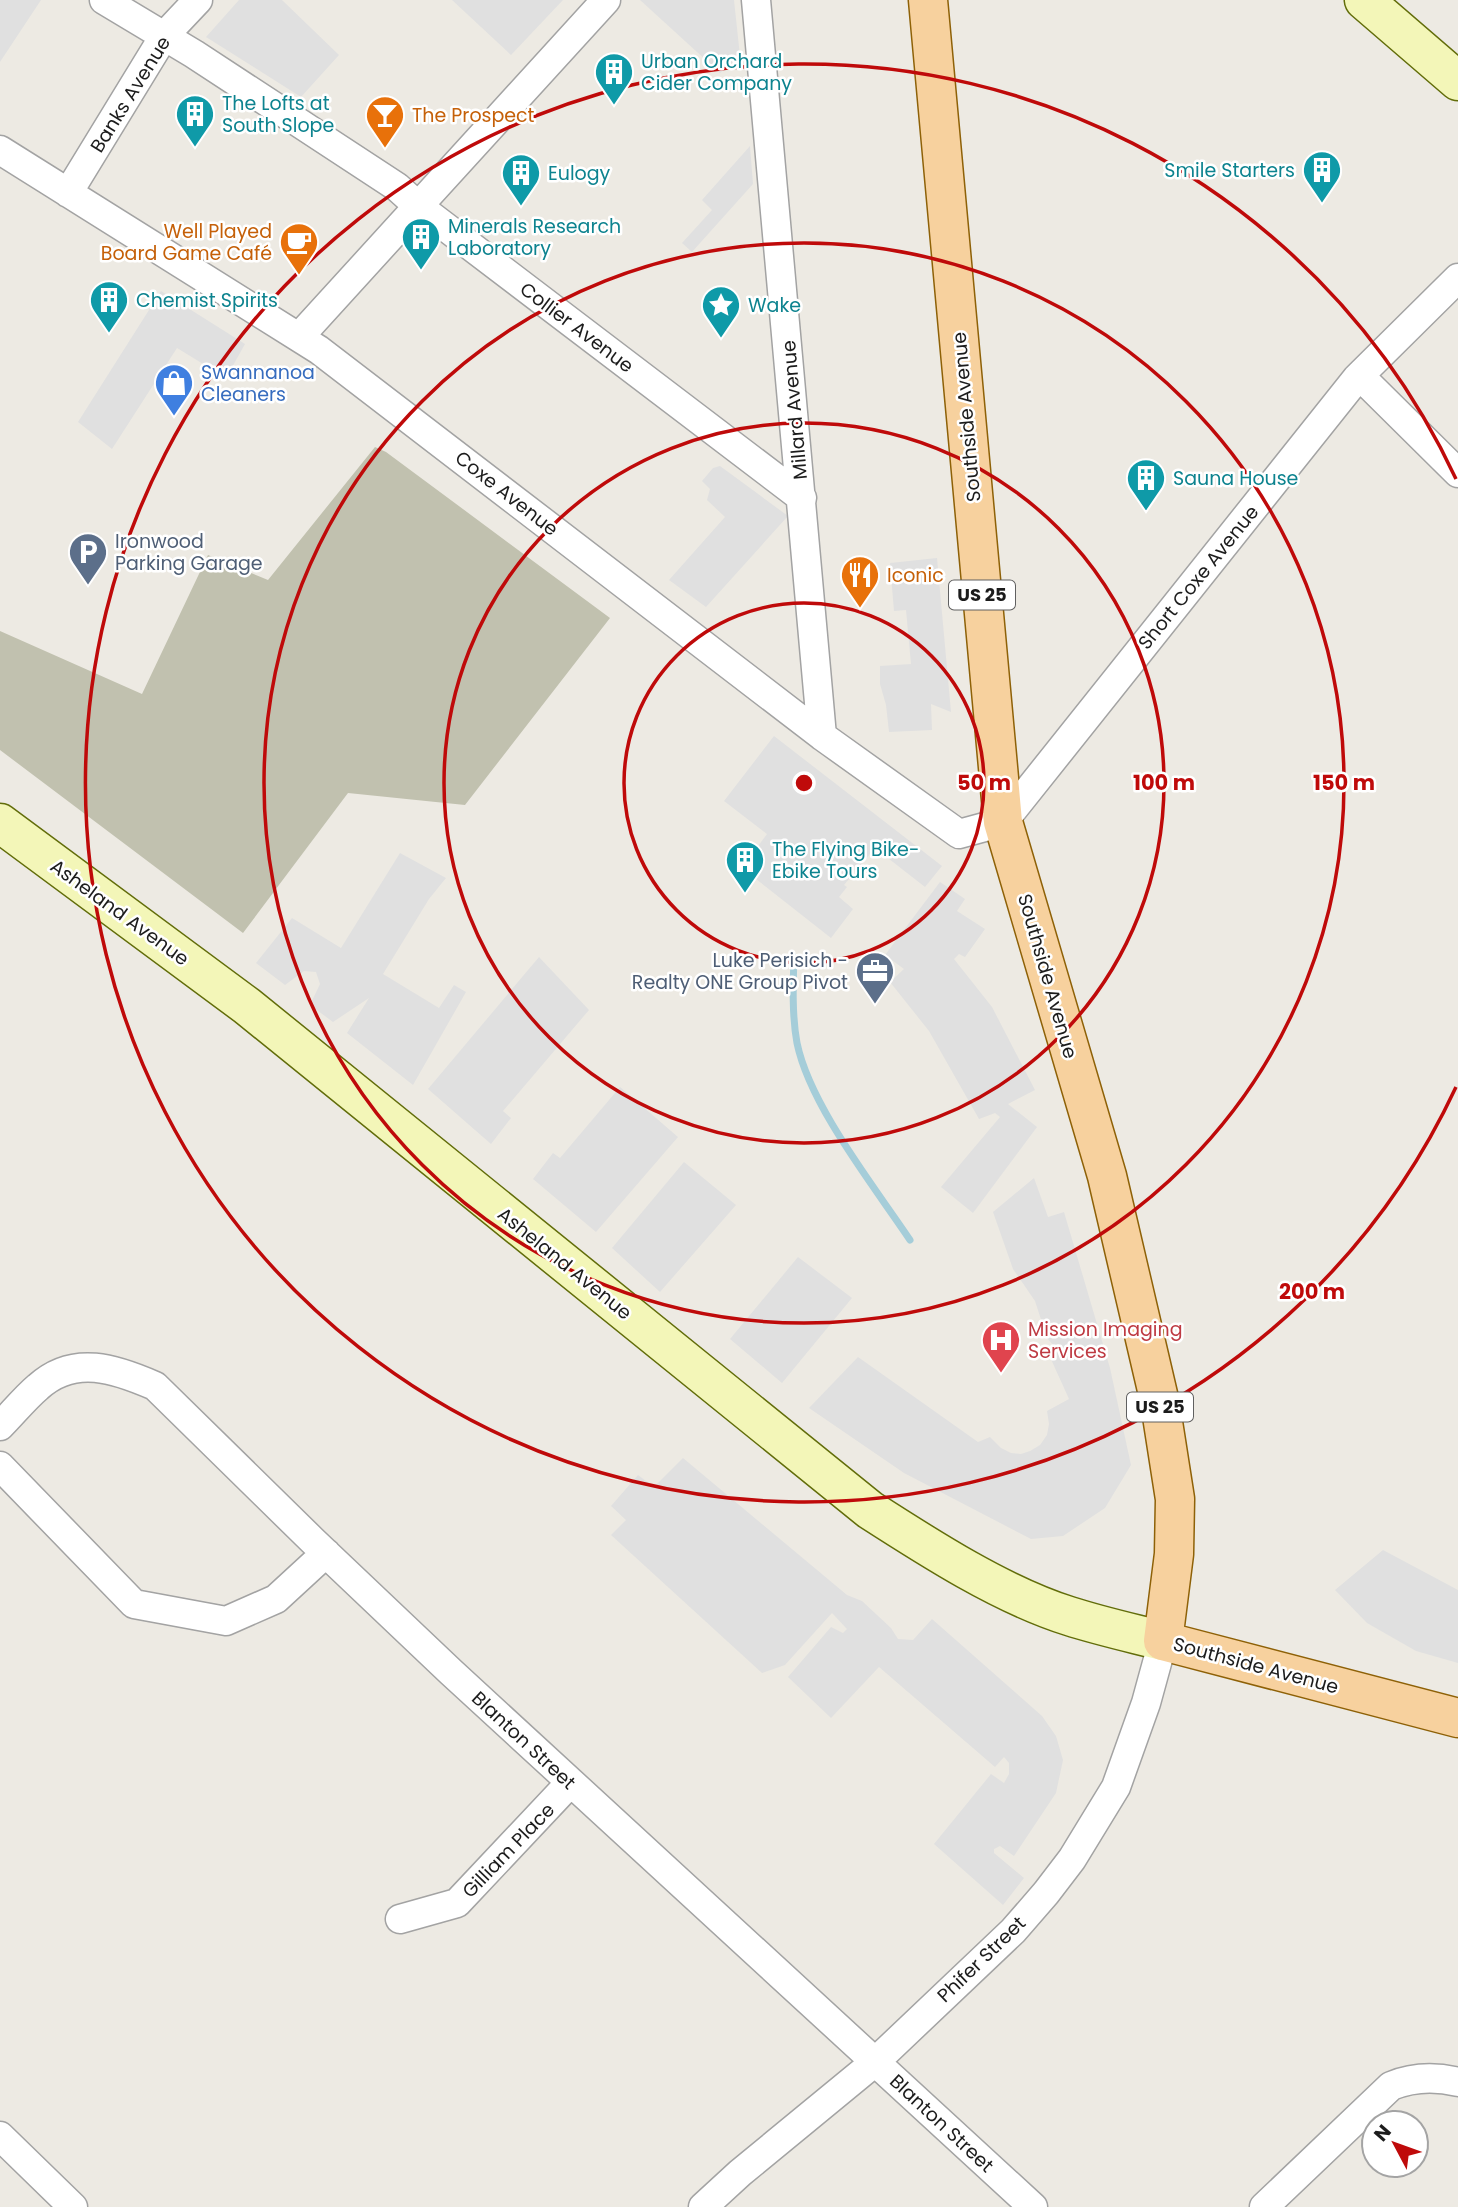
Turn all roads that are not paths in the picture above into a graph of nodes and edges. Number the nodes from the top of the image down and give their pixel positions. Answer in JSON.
{"nodes":[{"id":1,"x":104,"y":0,"type":"edge"},
{"id":2,"x":198,"y":0,"type":"edge"},
{"id":3,"x":606,"y":0,"type":"edge"},
{"id":4,"x":756,"y":0,"type":"edge"},
{"id":5,"x":928,"y":0,"type":"edge"},
{"id":6,"x":1364,"y":0,"type":"edge"},
{"id":7,"x":164,"y":36,"type":"junction"},
{"id":8,"x":1458,"y":81,"type":"edge"},
{"id":9,"x":0,"y":150,"type":"edge"},
{"id":10,"x":68,"y":193,"type":"junction"},
{"id":11,"x":418,"y":206,"type":"junction"},
{"id":12,"x":1458,"y":278,"type":"edge"},
{"id":13,"x":299,"y":337,"type":"junction"},
{"id":14,"x":1360,"y":376,"type":"junction"},
{"id":15,"x":1458,"y":473,"type":"edge"},
{"id":16,"x":802,"y":498,"type":"junction"},
{"id":17,"x":822,"y":736,"type":"junction"},
{"id":18,"x":1003,"y":822,"type":"junction"},
{"id":19,"x":0,"y":823,"type":"edge"},
{"id":20,"x":0,"y":1426,"type":"edge"},
{"id":21,"x":0,"y":1466,"type":"edge"},
{"id":22,"x":326,"y":1553,"type":"junction"},
{"id":23,"x":1163,"y":1641,"type":"junction"},
{"id":24,"x":1458,"y":1718,"type":"edge"},
{"id":25,"x":570,"y":1783,"type":"junction"},
{"id":26,"x":400,"y":1919,"type":"dead end"},
{"id":27,"x":875,"y":2062,"type":"junction"},
{"id":28,"x":1458,"y":2082,"type":"edge"},
{"id":29,"x":0,"y":2136,"type":"edge"},
{"id":30,"x":73,"y":2207,"type":"edge"},
{"id":31,"x":703,"y":2207,"type":"edge"},
{"id":32,"x":1033,"y":2207,"type":"edge"},
{"id":33,"x":1264,"y":2207,"type":"edge"}],
"edges":[{"from":1,"to":7,"type":"street","name":"Collier Avenue"},
{"from":2,"to":7,"type":"street","name":"Banks Avenue"},
{"from":3,"to":11,"type":"street"},
{"from":4,"to":16,"type":"street","name":"Millard Avenue"},
{"from":5,"to":18,"type":"main road","name":"Southside Avenue","number":"US 25"},
{"from":6,"to":8,"type":"main road"},
{"from":7,"to":10,"type":"street","name":"Banks Avenue"},
{"from":7,"to":11,"type":"street","name":"Collier Avenue"},
{"from":9,"to":10,"type":"street","name":"Coxe Avenue"},
{"from":10,"to":13,"type":"street","name":"Coxe Avenue"},
{"from":11,"to":13,"type":"street"},
{"from":11,"to":16,"type":"street","name":"Collier Avenue"},
{"from":12,"to":14,"type":"street","name":"Short Coxe Avenue"},
{"from":13,"to":17,"type":"street","name":"Coxe Avenue"},
{"from":14,"to":15,"type":"street"},
{"from":14,"to":18,"type":"street","name":"Short Coxe Avenue"},
{"from":16,"to":17,"type":"street","name":"Millard Avenue"},
{"from":17,"to":18,"type":"street","name":"Coxe Avenue"},
{"from":18,"to":23,"type":"main road","name":"Southside Avenue","number":"US 25"},
{"from":19,"to":23,"type":"main road","name":"Asheland Avenue"},
{"from":20,"to":22,"type":"street","name":"Blanton Street"},
{"from":21,"to":22,"type":"street"},
{"from":22,"to":25,"type":"street","name":"Blanton Street"},
{"from":23,"to":24,"type":"main road","name":"Southside Avenue"},
{"from":23,"to":27,"type":"street","name":"Phifer Street"},
{"from":25,"to":26,"type":"street","name":"Gilliam Place"},
{"from":25,"to":27,"type":"street","name":"Blanton Street"},
{"from":27,"to":31,"type":"street","name":"Phifer Street"},
{"from":27,"to":32,"type":"street","name":"Blanton Street"},
{"from":28,"to":33,"type":"street"},
{"from":29,"to":30,"type":"street"}]}
